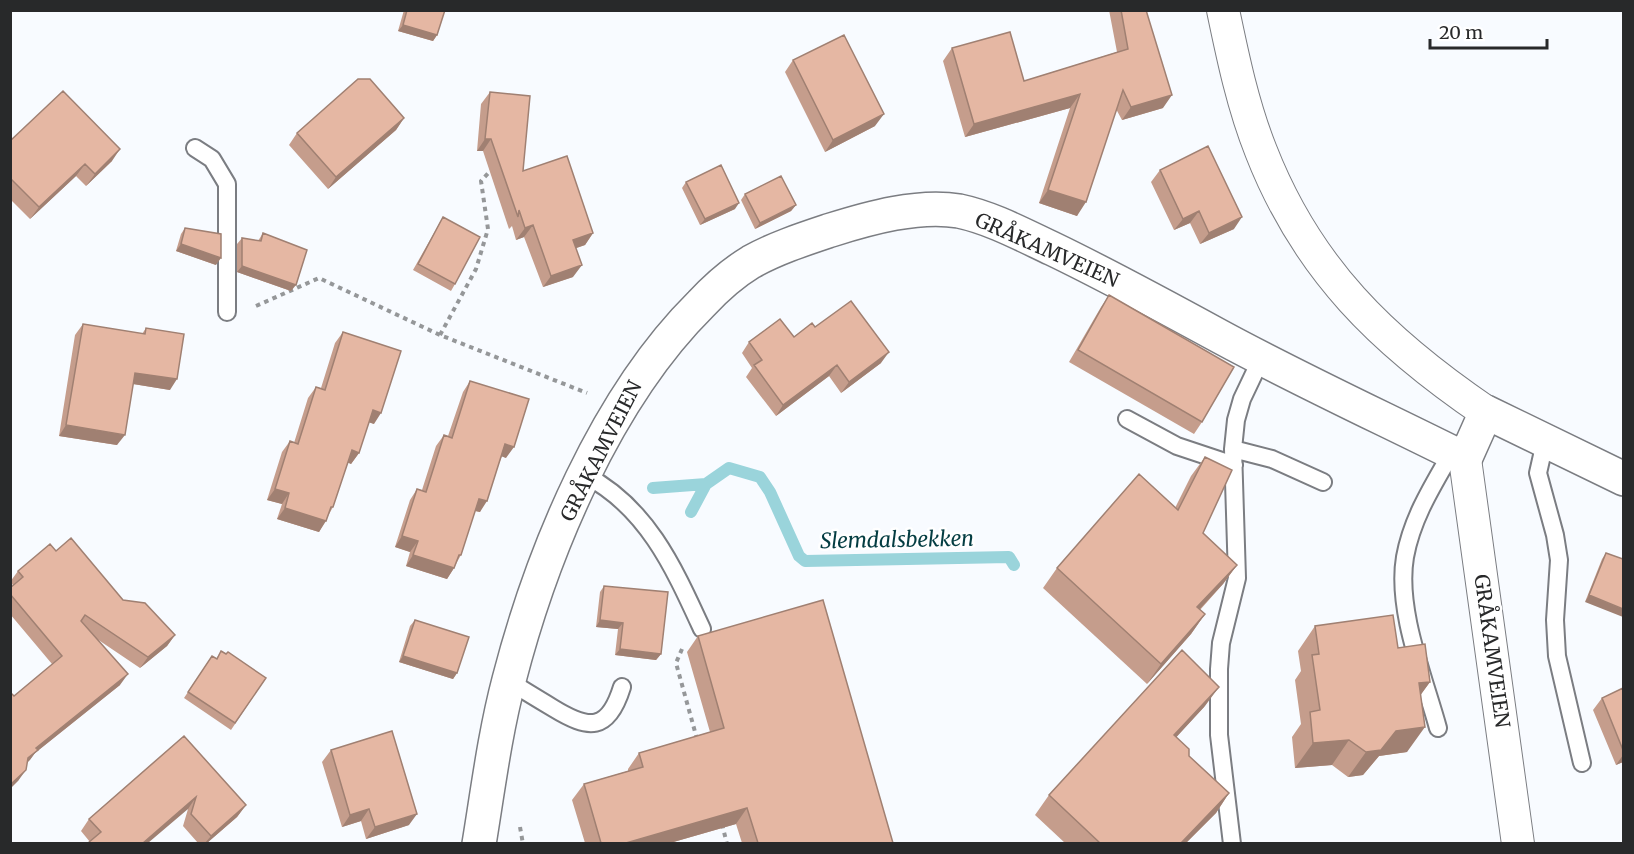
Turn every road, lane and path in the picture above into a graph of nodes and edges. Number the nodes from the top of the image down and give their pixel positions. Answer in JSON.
{"nodes":[{"id":1,"x":1223,"y":10,"type":"edge"},
{"id":2,"x":195,"y":148,"type":"dead end"},
{"id":3,"x":495,"y":165,"type":"edge"},
{"id":4,"x":227,"y":312,"type":"joint"},
{"id":5,"x":440,"y":335,"type":"junction"},
{"id":6,"x":1261,"y":358,"type":"junction"},
{"id":7,"x":621,"y":407,"type":"junction"},
{"id":8,"x":1486,"y":412,"type":"junction"},
{"id":9,"x":1126,"y":419,"type":"dead end"},
{"id":10,"x":1545,"y":442,"type":"junction"},
{"id":11,"x":1459,"y":455,"type":"junction"},
{"id":12,"x":1233,"y":457,"type":"junction"},
{"id":13,"x":585,"y":475,"type":"junction"},
{"id":14,"x":1623,"y":479,"type":"edge"},
{"id":15,"x":1323,"y":482,"type":"dead end"},
{"id":16,"x":700,"y":624,"type":"joint"},
{"id":17,"x":508,"y":681,"type":"junction"},
{"id":18,"x":622,"y":687,"type":"dead end"},
{"id":19,"x":1438,"y":728,"type":"dead end"},
{"id":20,"x":698,"y":742,"type":"edge"},
{"id":21,"x":1582,"y":763,"type":"dead end"},
{"id":22,"x":721,"y":821,"type":"edge"},
{"id":23,"x":479,"y":843,"type":"edge"},
{"id":24,"x":728,"y":843,"type":"edge"},
{"id":25,"x":1232,"y":843,"type":"edge"},
{"id":26,"x":1518,"y":843,"type":"edge"}],
"edges":[{"from":1,"to":8,"type":"street"},
{"from":2,"to":4,"type":"lane"},
{"from":3,"to":5,"type":"path"},
{"from":4,"to":5,"type":"path"},
{"from":5,"to":7,"type":"path"},
{"from":6,"to":7,"type":"street","name":"GRÅKAMVEIEN"},
{"from":6,"to":11,"type":"street","name":"GRÅKAMVEIEN"},
{"from":6,"to":12,"type":"lane"},
{"from":7,"to":13,"type":"street","name":"GRÅKAMVEIEN"},
{"from":8,"to":10,"type":"street"},
{"from":8,"to":11,"type":"street"},
{"from":9,"to":12,"type":"lane"},
{"from":10,"to":14,"type":"street"},
{"from":10,"to":21,"type":"lane"},
{"from":11,"to":19,"type":"lane"},
{"from":11,"to":26,"type":"street","name":"GRÅKAMVEIEN"},
{"from":12,"to":15,"type":"lane"},
{"from":12,"to":25,"type":"lane"},
{"from":13,"to":16,"type":"lane"},
{"from":13,"to":17,"type":"street","name":"GRÅKAMVEIEN"},
{"from":16,"to":20,"type":"path"},
{"from":17,"to":18,"type":"lane"},
{"from":17,"to":23,"type":"street","name":"GRÅKAMVEIEN"},
{"from":22,"to":24,"type":"path"}]}
